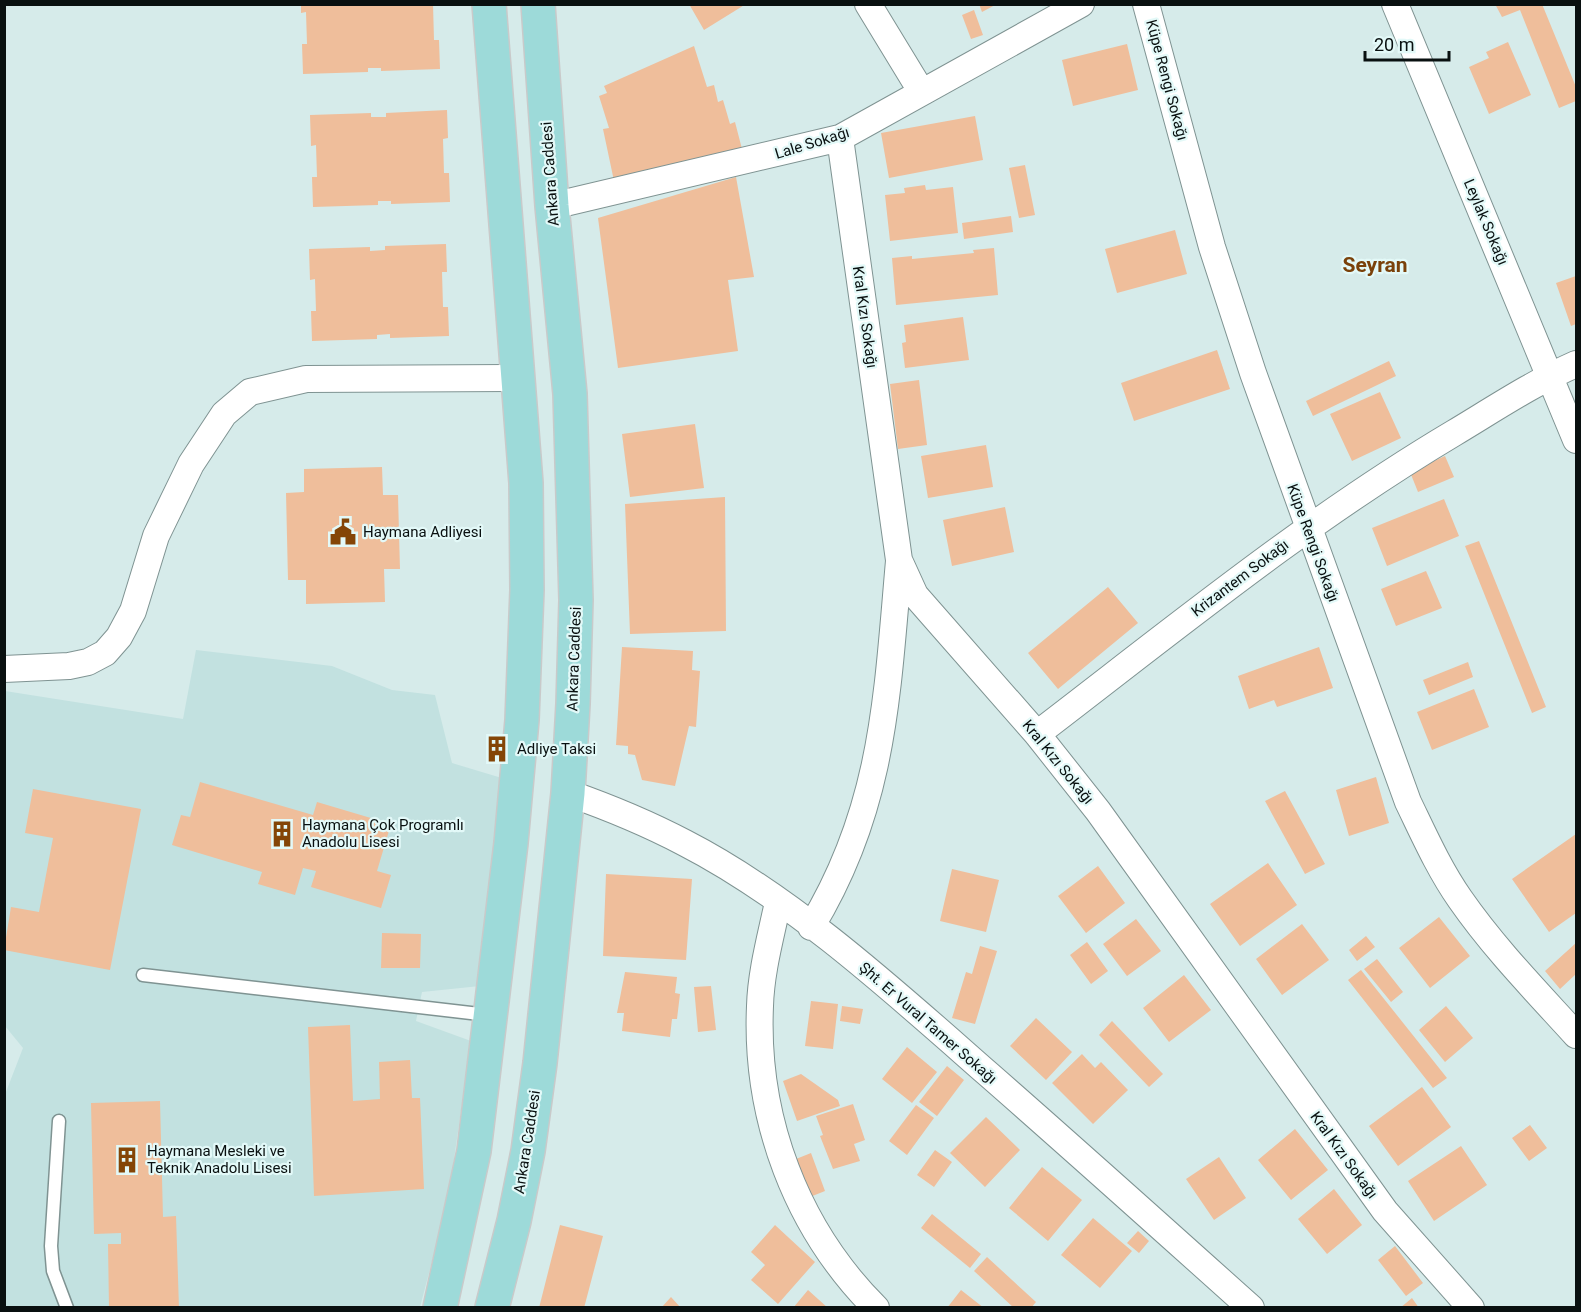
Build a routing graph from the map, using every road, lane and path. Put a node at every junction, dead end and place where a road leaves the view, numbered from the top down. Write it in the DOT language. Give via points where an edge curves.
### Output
graph roads {
  1 [pos="489,4"];
  2 [pos="538,4"];
  3 [pos="868,4"];
  4 [pos="1081,4"];
  5 [pos="1146,4"];
  6 [pos="1395,4"];
  7 [pos="921,91"];
  8 [pos="840,138"];
  9 [pos="552,206"];
  10 [pos="1576,364"];
  11 [pos="1550,376"];
  12 [pos="519,378"];
  13 [pos="1576,440"];
  14 [pos="1307,527"];
  15 [pos="899,560"];
  16 [pos="4,669"];
  17 [pos="1037,734"];
  18 [pos="568,793"];
  19 [pos="778,903"];
  20 [pos="811,927"];
  21 [pos="143,975"];
  22 [pos="492,1015"];
  23 [pos="1576,1035"];
  24 [pos="59,1121"];
  25 [pos="67,1308"];
  26 [pos="440,1308"];
  27 [pos="492,1308"];
  28 [pos="876,1308"];
  29 [pos="1251,1308"];
  30 [pos="1471,1308"];
  1 -- 12 [label="main road"];
  2 -- 9 [label="main road, Ankara Caddesi"];
  3 -- 7 [label="street"];
  4 -- 7 [label="street, Lale Sokağı"];
  5 -- 14 [label="street, Küpe Rengi Sokağı" via="1212,247"];
  6 -- 11 [label="street, Leylak Sokağı"];
  7 -- 8 [label="street, Lale Sokağı"];
  8 -- 9 [label="street, Lale Sokağı"];
  8 -- 15 [label="street, Kral Kızı Sokağı"];
  9 -- 18 [label="main road, Ankara Caddesi" via="570,394 574,502 576,600"];
  10 -- 11 [label="street, Krizantem Sokağı"];
  11 -- 13 [label="street, Leylak Sokağı"];
  11 -- 14 [label="street, Krizantem Sokağı" via="1402,464"];
  12 -- 16 [label="street" via="306,379 249,392 224,414 191,464 156,536 133,611 105,653 69,666"];
  12 -- 22 [label="main road" via="526,483 522,720"];
  14 -- 17 [label="street, Krizantem Sokağı"];
  14 -- 23 [label="street, Küpe Rengi Sokağı" via="1408,802 1432,854 1481,928"];
  15 -- 17 [label="street, Kral Kızı Sokağı" via="915,596"];
  15 -- 20 [label="street" via="886,710 870,790 843,868"];
  17 -- 30 [label="street, Kral Kızı Sokağı" via="1098,811 1385,1210"];
  18 -- 19 [label="street, Şht. Er Vural Tamer Sokağı" via="686,843"];
  18 -- 27 [label="main road, Ankara Caddesi" via="528,1151"];
  19 -- 20 [label="street, Şht. Er Vural Tamer Sokağı"];
  19 -- 28 [label="street" via="760,1005 767,1106 783,1167 797,1198 844,1272"];
  20 -- 29 [label="street, Şht. Er Vural Tamer Sokağı" via="930,1023"];
  21 -- 22 [label="lane"];
  22 -- 26 [label="main road" via="474,1151"];
  24 -- 25 [label="lane" via="51,1246 53,1271"];
}
